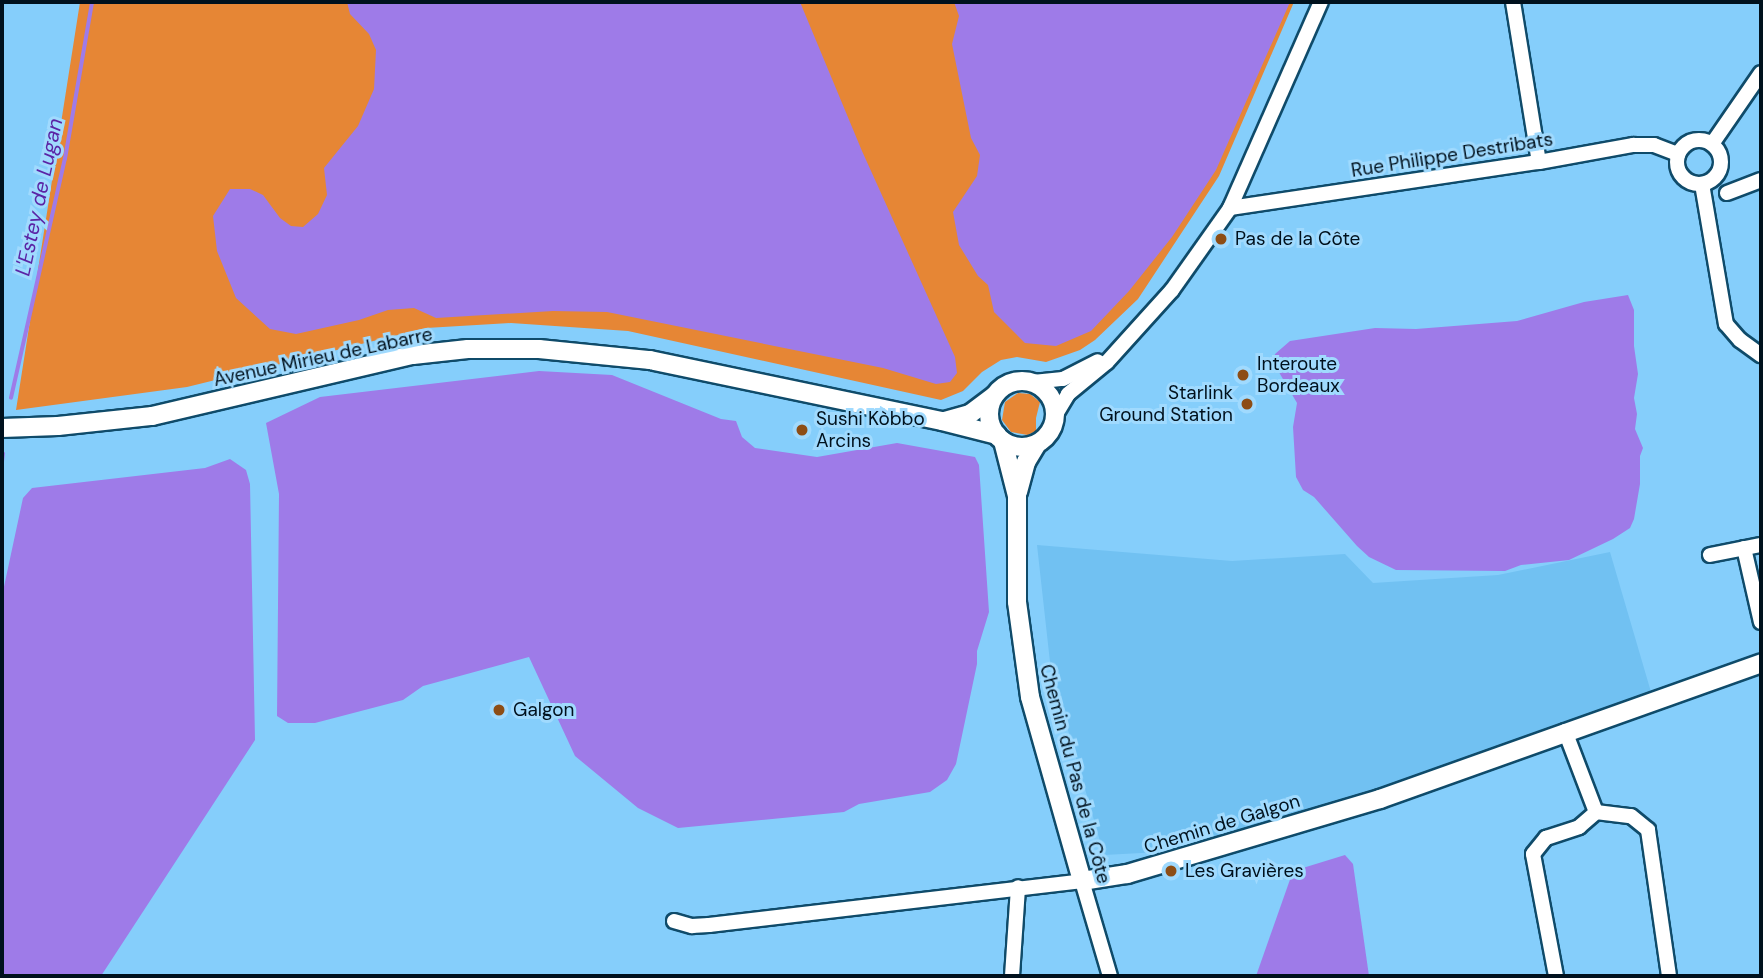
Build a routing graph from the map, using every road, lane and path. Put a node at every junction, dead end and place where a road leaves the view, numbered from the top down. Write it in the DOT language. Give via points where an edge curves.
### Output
graph roads {
  1 [pos="1321,2"];
  2 [pos="1513,2"];
  3 [pos="1761,73"];
  4 [pos="1712,144"];
  5 [pos="1678,154"];
  6 [pos="1539,162"];
  7 [pos="1761,180"];
  8 [pos="1702,184"];
  9 [pos="1727,193"];
  10 [pos="1230,208"];
  11 [pos="1123,346"];
  12 [pos="1761,355"];
  13 [pos="1033,382"];
  14 [pos="994,396"];
  15 [pos="1055,416"];
  16 [pos="942,421"];
  17 [pos="2,428"];
  18 [pos="1000,438"];
  19 [pos="1037,444"];
  20 [pos="1017,496"];
  21 [pos="1761,545"];
  22 [pos="1744,548"];
  23 [pos="1710,555"];
  24 [pos="1761,622"];
  25 [pos="1761,663"];
  26 [pos="1565,731"];
  27 [pos="1596,812"];
  28 [pos="1082,881"];
  29 [pos="1018,887"];
  30 [pos="674,921"];
  31 [pos="1012,976"];
  32 [pos="1110,976"];
  33 [pos="1556,976"];
  34 [pos="1669,976"];
  1 -- 10 [label="street"];
  2 -- 6 [label="street"];
  3 -- 4 [label="street"];
  4 -- 5 [label="street" via="1692,140"];
  4 -- 8 [label="street" via="1720,156 1719,171"];
  5 -- 6 [label="street, Rue Philippe Destribats" via="1654,145 1633,145"];
  5 -- 8 [label="street" via="1681,176"];
  6 -- 10 [label="street, Rue Philippe Destribats"];
  7 -- 9 [label="street"];
  8 -- 12 [label="street" via="1726,324"];
  10 -- 11 [label="street" via="1172,290"];
  11 -- 13 [label="street" via="1063,379"];
  11 -- 15 [label="street" via="1068,394"];
  13 -- 14 [label="main road" via="1012,382"];
  13 -- 15 [label="main road" via="1050,395"];
  14 -- 16 [label="main road, Avenue Mirieu de Labarre" via="970,414"];
  14 -- 18 [label="main road" via="989,420"];
  15 -- 19 [label="main road" via="1051,430"];
  16 -- 17 [label="main road, Avenue Mirieu de Labarre" via="650,360 579,351 468,349 413,355 152,416"];
  16 -- 18 [label="main road, Avenue Mirieu de Labarre"];
  18 -- 19 [label="main road" via="1016,447"];
  18 -- 20 [label="main road, Chemin du Pas de la Côte"];
  19 -- 20 [label="main road, Chemin du Pas de la Côte" via="1026,462"];
  20 -- 28 [label="main road, Chemin du Pas de la Côte" via="1022,655"];
  21 -- 22 [label="street"];
  22 -- 23 [label="street"];
  22 -- 24 [label="street"];
  25 -- 26 [label="main road, Chemin de Galgon"];
  26 -- 27 [label="street"];
  26 -- 28 [label="main road, Chemin de Galgon" via="1380,799 1128,874"];
  27 -- 33 [label="street" via="1579,827 1546,838 1533,854"];
  27 -- 34 [label="street" via="1631,816 1648,830"];
  28 -- 29 [label="street, Chemin de Galgon"];
  28 -- 32 [label="street, Chemin du Pas de la Côte"];
  29 -- 30 [label="street, Chemin de Galgon" via="701,926"];
  29 -- 31 [label="street"];
}
